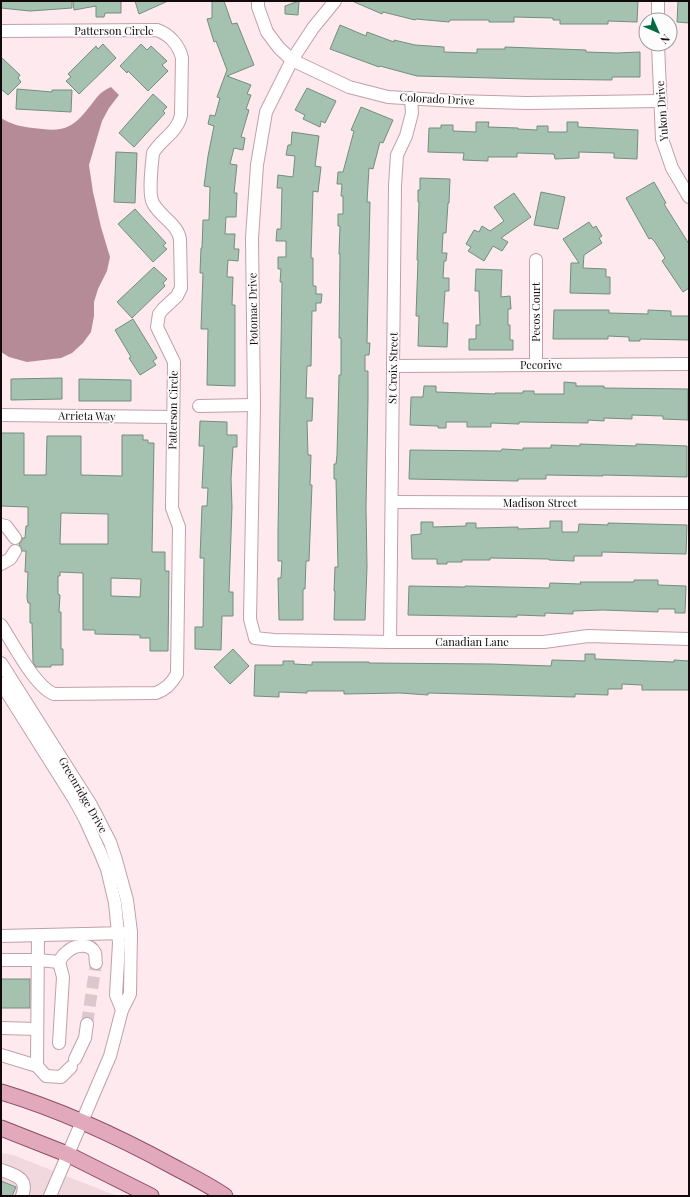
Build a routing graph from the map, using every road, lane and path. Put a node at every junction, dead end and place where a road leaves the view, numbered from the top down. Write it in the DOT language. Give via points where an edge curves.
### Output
graph roads {
  1 [pos="258,1"];
  2 [pos="335,1"];
  3 [pos="658,1"];
  4 [pos="658,12"];
  5 [pos="1,31"];
  6 [pos="658,52"];
  7 [pos="292,60"];
  8 [pos="411,98"];
  9 [pos="660,101"];
  10 [pos="689,197"];
  11 [pos="536,260"];
  12 [pos="689,364"];
  13 [pos="536,365"];
  14 [pos="394,366"];
  15 [pos="254,405"];
  16 [pos="199,406"];
  17 [pos="1,415"];
  18 [pos="172,417"];
  19 [pos="392,502"];
  20 [pos="689,503"];
  21 [pos="1,525"];
  22 [pos="15,538"];
  23 [pos="15,551"];
  24 [pos="1,564"];
  25 [pos="1,625"];
  26 [pos="255,638"];
  27 [pos="689,638"];
  28 [pos="390,642"];
  29 [pos="1,663"];
  30 [pos="1,683"];
  31 [pos="132,932"];
  32 [pos="118,933"];
  33 [pos="1,936"];
  34 [pos="38,936"];
  35 [pos="1,960"];
  36 [pos="38,960"];
  37 [pos="59,962"];
  38 [pos="96,963"];
  39 [pos="122,1010"];
  40 [pos="87,1024"];
  41 [pos="1,1028"];
  42 [pos="37,1029"];
  43 [pos="59,1043"];
  44 [pos="1,1055"];
  45 [pos="37,1066"];
  46 [pos="1,1092"];
  47 [pos="82,1122"];
  48 [pos="1,1128"];
  49 [pos="68,1154"];
  50 [pos="1,1170"];
  51 [pos="22,1196"];
  52 [pos="50,1196"];
  53 [pos="151,1196"];
  54 [pos="225,1196"];
  1 -- 7 [label="street, Colorado Drive" via="267,32"];
  2 -- 7 [label="street, Potomac Drive"];
  3 -- 4 [label="street"];
  5 -- 18 [label="street, Patterson Circle" via="157,30 164,32 180,52 180,122 153,153 151,198 156,208 179,232 180,239 178,296 159,314 157,327 174,362"];
  6 -- 9 [label="street, Yukon Drive"];
  7 -- 8 [label="street, Colorado Drive" via="349,87 388,96"];
  7 -- 15 [label="street, Potomac Drive" via="266,112 257,164 252,238"];
  8 -- 9 [label="street, Colorado Drive" via="527,103"];
  8 -- 14 [label="street, St Croix Street" via="412,113 406,136 397,155 395,186"];
  9 -- 10 [label="street, Yukon Drive" via="662,139 672,168"];
  11 -- 13 [label="street, Pecos Court"];
  12 -- 13 [label="street, Pecorive"];
  13 -- 14 [label="street, Pecorive"];
  14 -- 19 [label="street, St Croix Street"];
  15 -- 16 [label="street"];
  15 -- 26 [label="street, Potomac Drive" via="250,619"];
  17 -- 18 [label="street, Arrieta Way"];
  18 -- 25 [label="street, Patterson Circle" via="172,508 179,527 177,674 171,684 156,693 54,694 36,680"];
  19 -- 20 [label="street, Madison Street"];
  19 -- 28 [label="street, St Croix Street"];
  21 -- 22 [label="street" via="6,526"];
  23 -- 24 [label="street" via="10,559"];
  26 -- 28 [label="street, Canadian Lane"];
  27 -- 28 [label="street, Canadian Lane" via="588,636 544,642"];
  29 -- 31 [label="street, Greenridge Drive" via="103,827 116,860"];
  30 -- 32 [label="street, Greenridge Drive" via="85,819 107,869 115,903"];
  31 -- 32 [label="street"];
  31 -- 39 [label="street, Greenridge Drive" via="130,994"];
  32 -- 34 [label="street"];
  32 -- 39 [label="street, Greenridge Drive" via="116,995"];
  33 -- 34 [label="street"];
  34 -- 36 [label="street"];
  35 -- 36 [label="street"];
  36 -- 37 [label="street"];
  36 -- 42 [label="street"];
  37 -- 38 [label="street" via="67,952 82,945 90,948 95,954"];
  37 -- 43 [label="street" via="63,978"];
  39 -- 47 [label="street, Greenridge Drive" via="110,1056"];
  40 -- 45 [label="street" via="85,1038 73,1063 61,1077 46,1076"];
  41 -- 42 [label="street"];
  42 -- 45 [label="street"];
  44 -- 45 [label="street"];
  46 -- 47 [label="main road" via="23,1098"];
  47 -- 49 [label="street, Greenridge Drive"];
  47 -- 54 [label="main road" via="143,1150"];
  48 -- 49 [label="main road"];
  49 -- 52 [label="street, Greenridge Drive"];
  49 -- 53 [label="main road"];
  50 -- 51 [label="street" via="17,1176 22,1181"];
}
